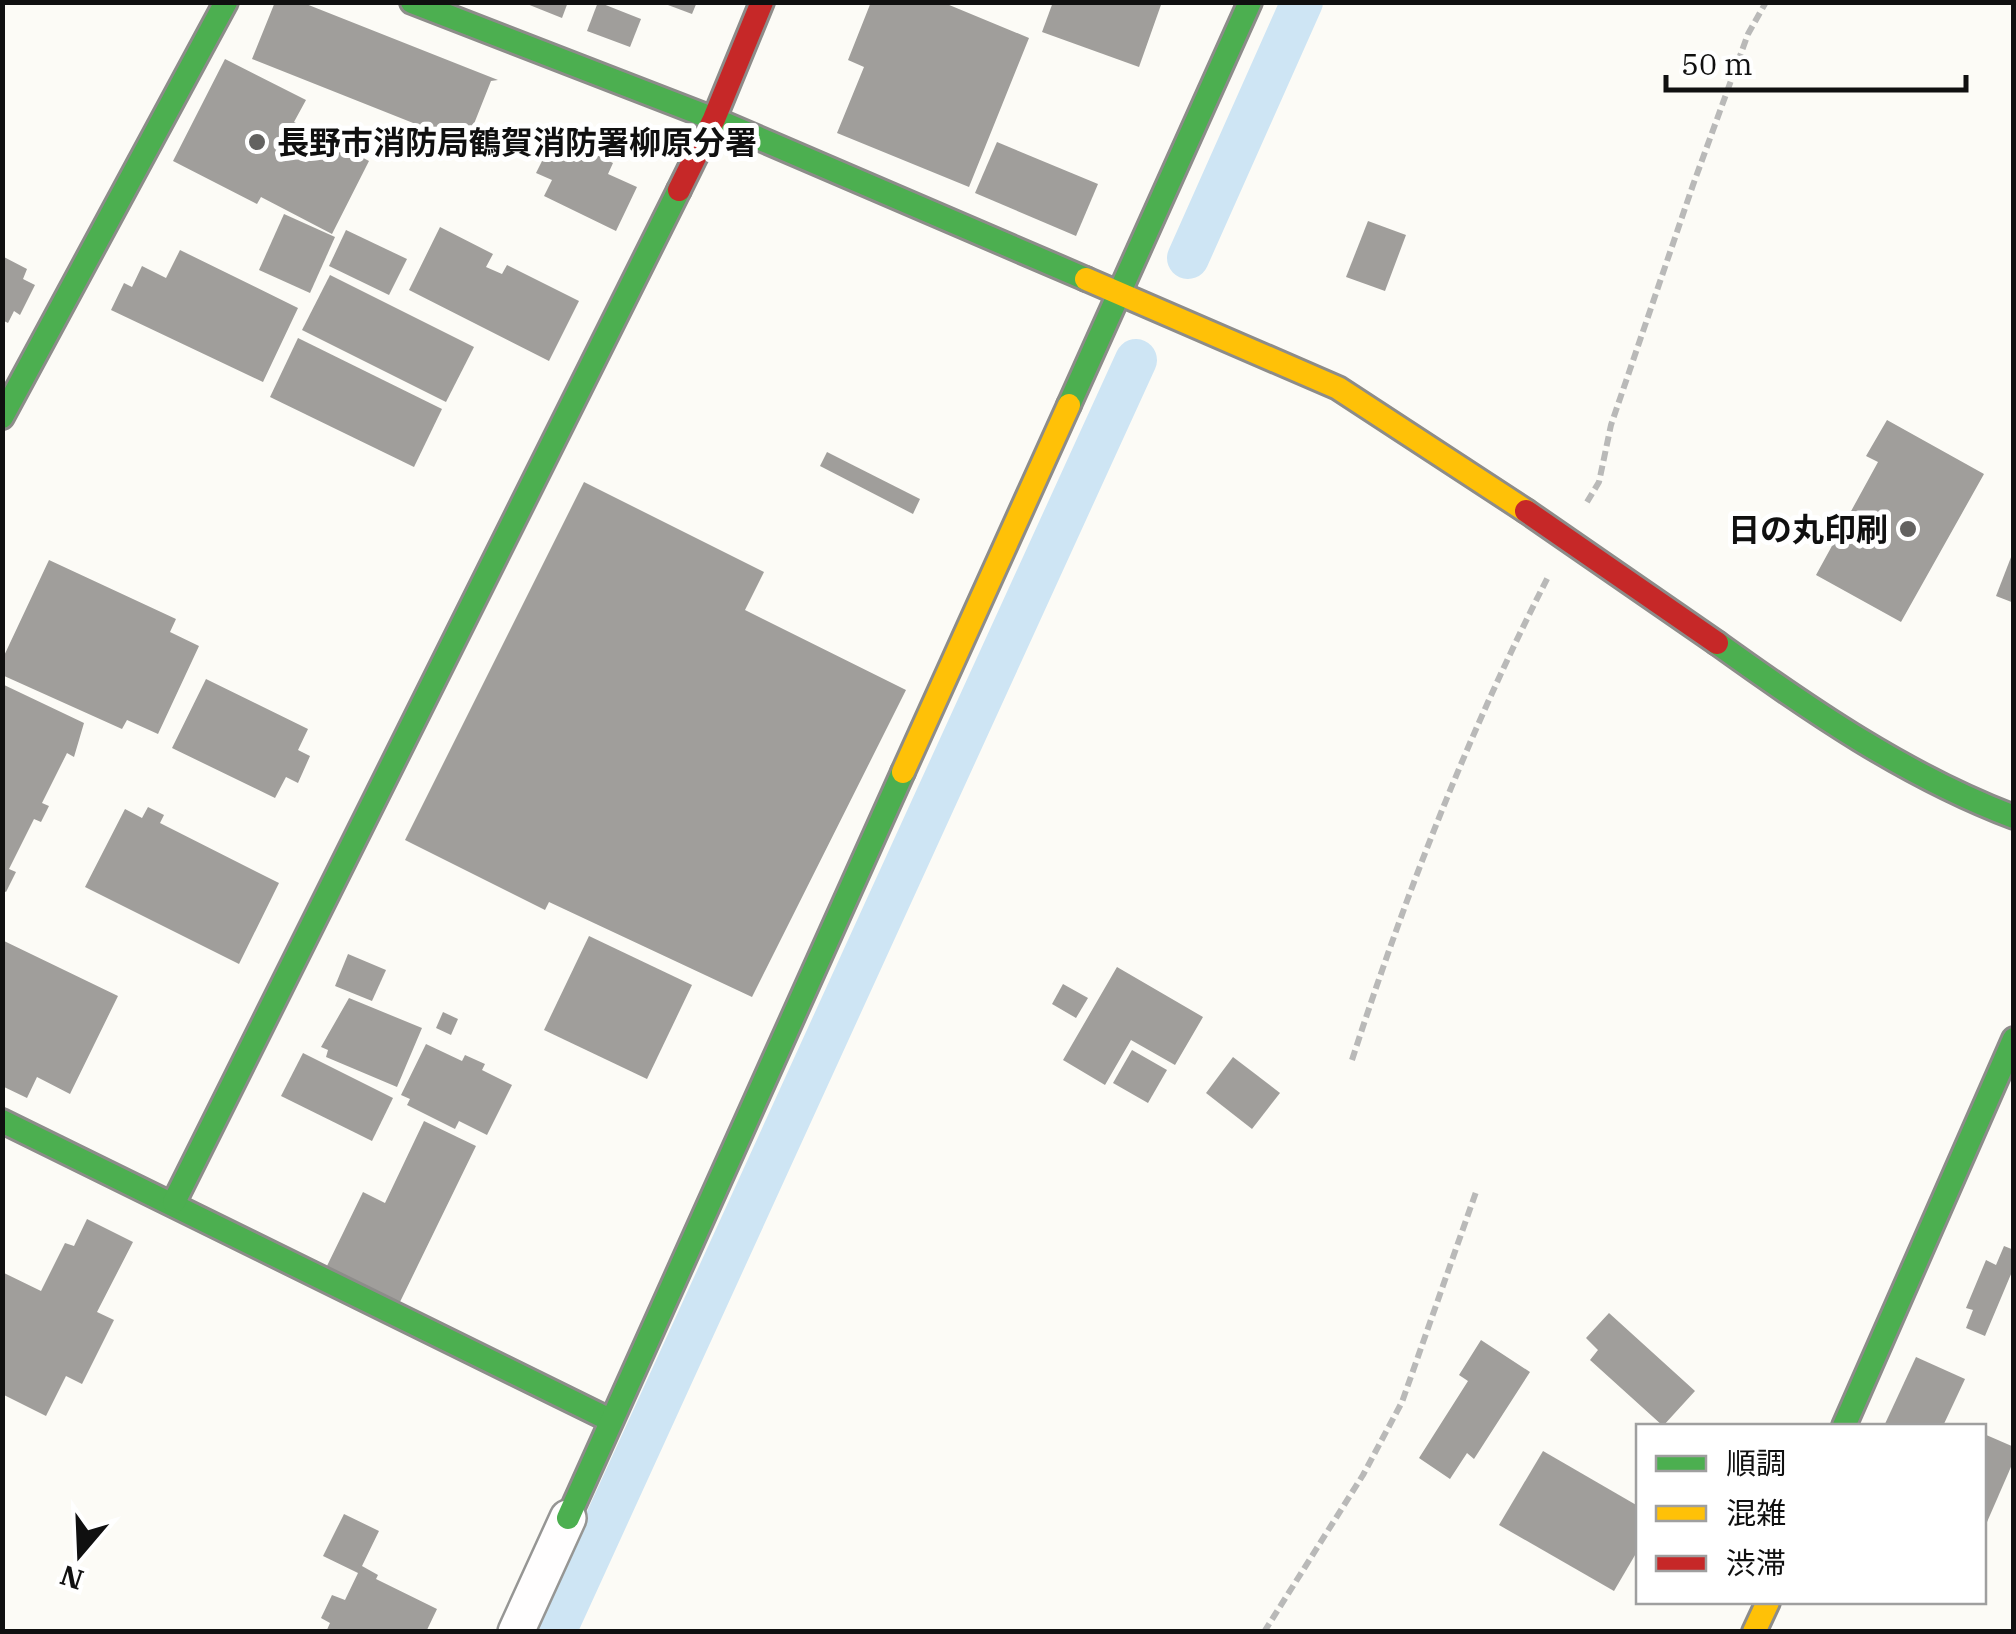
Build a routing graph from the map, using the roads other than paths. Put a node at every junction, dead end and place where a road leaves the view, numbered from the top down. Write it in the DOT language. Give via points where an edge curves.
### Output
graph roads {
  1 [pos="226,2"];
  2 [pos="412,2"];
  3 [pos="762,2"];
  4 [pos="1250,2"];
  5 [pos="714,119"];
  6 [pos="1117,293"];
  7 [pos="2,417"];
  8 [pos="2014,817"];
  9 [pos="2014,1038"];
  10 [pos="2,1121"];
  11 [pos="174,1202"];
  12 [pos="610,1420"];
  13 [pos="1845,1424"];
  14 [pos="568,1518"];
  15 [pos="1767,1604"];
  16 [pos="516,1632"];
  17 [pos="1754,1632"];
  1 -- 7 [label="street"];
  2 -- 5 [label="street"];
  3 -- 5 [label="street"];
  4 -- 6 [label="street"];
  5 -- 6 [label="street"];
  5 -- 11 [label="street"];
  6 -- 8 [label="street" via="1338,388 1568,538 1828,724"];
  6 -- 12 [label="street"];
  9 -- 13 [label="street"];
  10 -- 11 [label="street"];
  11 -- 12 [label="street"];
  12 -- 14 [label="street"];
  14 -- 16 [label="street"];
  15 -- 17 [label="street"];
}
